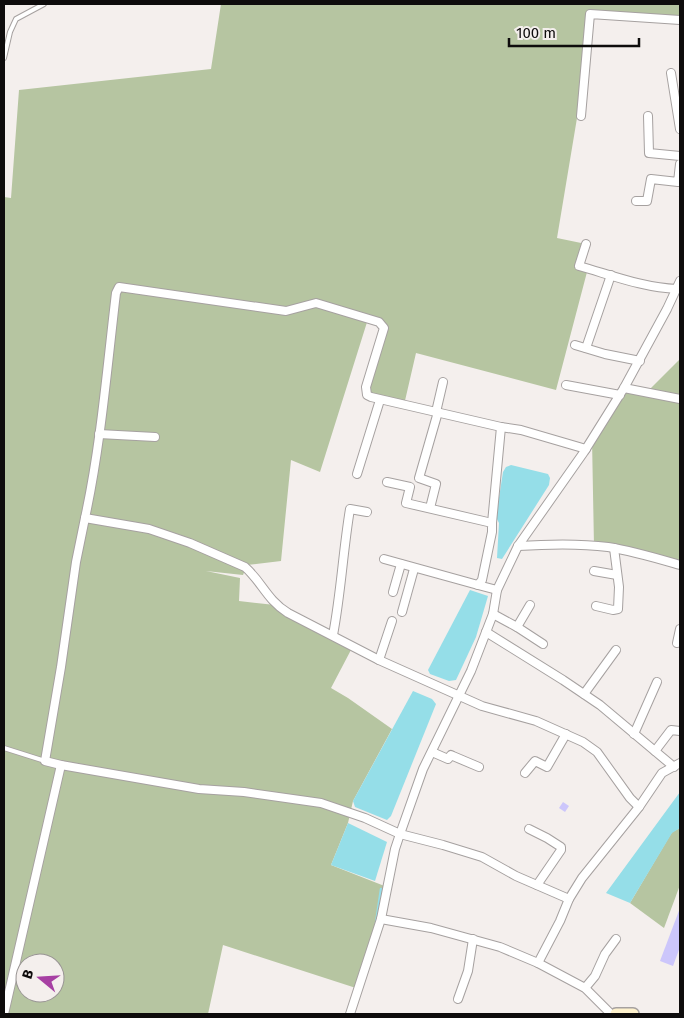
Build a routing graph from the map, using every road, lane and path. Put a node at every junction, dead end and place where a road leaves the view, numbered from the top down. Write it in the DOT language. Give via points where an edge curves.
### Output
graph roads {
  1 [pos="44,4"];
  2 [pos="680,20"];
  3 [pos="4,58"];
  4 [pos="671,73"];
  5 [pos="581,116"];
  6 [pos="648,116"];
  7 [pos="680,128"];
  8 [pos="680,156"];
  9 [pos="680,164"];
  10 [pos="636,201"];
  11 [pos="586,244"];
  12 [pos="611,275"];
  13 [pos="678,285"];
  14 [pos="575,345"];
  15 [pos="586,348"];
  16 [pos="640,361"];
  17 [pos="443,382"];
  18 [pos="566,385"];
  19 [pos="622,392"];
  20 [pos="680,399"];
  21 [pos="380,400"];
  22 [pos="437,412"];
  23 [pos="501,427"];
  24 [pos="99,434"];
  25 [pos="155,437"];
  26 [pos="586,449"];
  27 [pos="357,474"];
  28 [pos="387,482"];
  29 [pos="430,508"];
  30 [pos="367,512"];
  31 [pos="84,518"];
  32 [pos="492,523"];
  33 [pos="518,546"];
  34 [pos="614,548"];
  35 [pos="384,559"];
  36 [pos="401,564"];
  37 [pos="680,565"];
  38 [pos="414,568"];
  39 [pos="594,571"];
  40 [pos="617,575"];
  41 [pos="478,585"];
  42 [pos="497,590"];
  43 [pos="392,592"];
  44 [pos="530,605"];
  45 [pos="596,606"];
  46 [pos="402,612"];
  47 [pos="493,614"];
  48 [pos="392,621"];
  49 [pos="517,627"];
  50 [pos="680,629"];
  51 [pos="486,632"];
  52 [pos="333,635"];
  53 [pos="677,643"];
  54 [pos="543,644"];
  55 [pos="616,650"];
  56 [pos="379,660"];
  57 [pos="657,682"];
  58 [pos="584,694"];
  59 [pos="459,695"];
  60 [pos="680,732"];
  61 [pos="566,734"];
  62 [pos="634,734"];
  63 [pos="4,748"];
  64 [pos="655,751"];
  65 [pos="432,752"];
  66 [pos="45,761"];
  67 [pos="61,765"];
  68 [pos="677,765"];
  69 [pos="479,767"];
  70 [pos="525,773"];
  71 [pos="639,807"];
  72 [pos="529,829"];
  73 [pos="400,834"];
  74 [pos="537,885"];
  75 [pos="569,899"];
  76 [pos="381,919"];
  77 [pos="473,939"];
  78 [pos="616,939"];
  79 [pos="538,963"];
  80 [pos="585,988"];
  81 [pos="458,999"];
  82 [pos="4,1014"];
  83 [pos="350,1014"];
  84 [pos="610,1014"];
  85 [pos="616,1014"];
  86 [pos="633,1014"];
  1 -- 3 [label="lane" via="16,19"];
  2 -- 5 [label="street" via="590,14"];
  4 -- 7 [label="street"];
  6 -- 8 [label="street" via="649,153"];
  9 -- 10 [label="street" via="678,182 651,179 647,201"];
  11 -- 12 [label="street" via="579,266"];
  12 -- 13 [label="street" via="649,285"];
  12 -- 15 [label="street"];
  13 -- 16 [label="street"];
  14 -- 15 [label="street"];
  15 -- 16 [label="street"];
  16 -- 19 [label="street"];
  17 -- 22 [label="street"];
  18 -- 19 [label="street"];
  19 -- 20 [label="street"];
  19 -- 26 [label="street"];
  21 -- 22 [label="street"];
  21 -- 24 [label="street" via="370,397 366,391 384,328 379,322 316,303 286,311 119,287"];
  21 -- 27 [label="street"];
  22 -- 23 [label="street"];
  22 -- 29 [label="street" via="420,478 436,484"];
  23 -- 26 [label="street"];
  23 -- 32 [label="street"];
  24 -- 25 [label="street"];
  24 -- 31 [label="street"];
  26 -- 33 [label="street"];
  28 -- 29 [label="street" via="410,488 406,503"];
  29 -- 32 [label="street"];
  30 -- 52 [label="street" via="350,509"];
  31 -- 52 [label="street" via="149,529 245,567 275,605"];
  31 -- 66 [label="street"];
  32 -- 41 [label="street" via="482,580"];
  33 -- 34 [label="street" via="550,544"];
  33 -- 42 [label="street"];
  34 -- 37 [label="street"];
  34 -- 40 [label="street"];
  35 -- 36 [label="street"];
  36 -- 38 [label="street"];
  36 -- 43 [label="street"];
  38 -- 41 [label="street"];
  38 -- 46 [label="street"];
  39 -- 40 [label="street"];
  40 -- 45 [label="street" via="618,609"];
  41 -- 42 [label="street"];
  42 -- 47 [label="street"];
  44 -- 49 [label="street"];
  47 -- 49 [label="street"];
  47 -- 51 [label="street"];
  48 -- 56 [label="street"];
  49 -- 54 [label="street"];
  50 -- 53 [label="street"];
  51 -- 58 [label="street"];
  51 -- 59 [label="street"];
  52 -- 56 [label="street"];
  55 -- 58 [label="street"];
  56 -- 59 [label="street"];
  57 -- 62 [label="street"];
  58 -- 62 [label="street"];
  59 -- 61 [label="street"];
  59 -- 65 [label="street"];
  60 -- 64 [label="street" via="671,730"];
  61 -- 70 [label="street" via="547,767 534,761"];
  61 -- 71 [label="street" via="597,752"];
  62 -- 64 [label="street"];
  63 -- 66 [label="lane"];
  64 -- 68 [label="street"];
  65 -- 69 [label="street" via="448,759 451,755"];
  65 -- 73 [label="street"];
  66 -- 67 [label="street"];
  67 -- 73 [label="street" via="199,789 321,803"];
  67 -- 82 [label="street"];
  68 -- 71 [label="street" via="662,773"];
  71 -- 75 [label="street"];
  72 -- 74 [label="street" via="561,847"];
  73 -- 74 [label="street" via="482,857"];
  73 -- 76 [label="street"];
  74 -- 75 [label="street"];
  75 -- 79 [label="street"];
  76 -- 77 [label="street"];
  76 -- 83 [label="street"];
  77 -- 79 [label="street"];
  77 -- 81 [label="street" via="468,971"];
  78 -- 80 [label="street"];
  79 -- 80 [label="street"];
  80 -- 84 [label="street"];
  85 -- 86 [label="street"];
}
